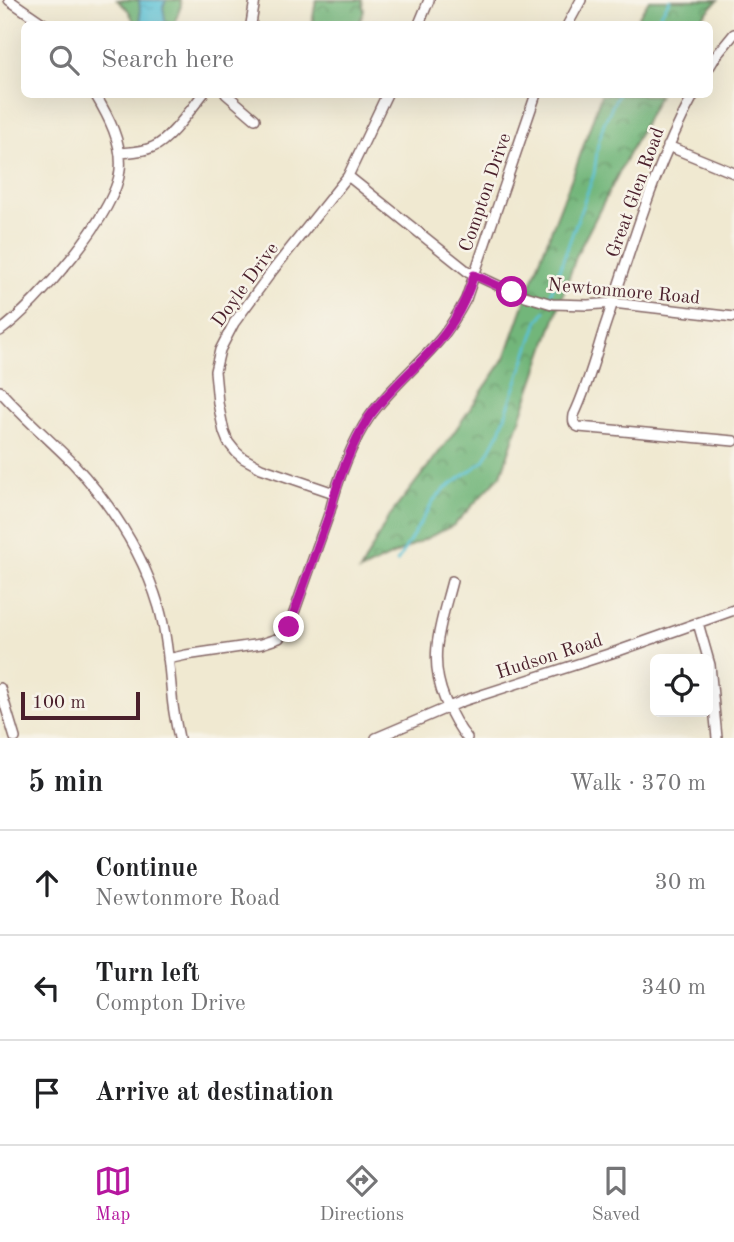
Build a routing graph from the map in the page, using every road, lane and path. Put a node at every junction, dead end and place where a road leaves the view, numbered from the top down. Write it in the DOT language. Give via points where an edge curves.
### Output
graph roads {
  1 [pos="9,0"];
  2 [pos="255,0"];
  3 [pos="429,0"];
  4 [pos="582,0"];
  5 [pos="40,21"];
  6 [pos="252,21"];
  7 [pos="420,21"];
  8 [pos="570,21"];
  9 [pos="734,34"];
  10 [pos="713,61"];
  11 [pos="97,98"];
  12 [pos="200,98"];
  13 [pos="231,98"];
  14 [pos="385,98"];
  15 [pos="535,98"];
  16 [pos="692,98"];
  17 [pos="255,119"];
  18 [pos="668,146"];
  19 [pos="120,153"];
  20 [pos="734,173"];
  21 [pos="348,176"];
  22 [pos="474,275"];
  23 [pos="613,303"];
  24 [pos="734,317"];
  25 [pos="0,331"];
  26 [pos="0,391"];
  27 [pos="734,440"];
  28 [pos="334,493"];
  29 [pos="452,581"];
  30 [pos="734,610"];
  31 [pos="698,623"];
  32 [pos="168,659"];
  33 [pos="0,688"];
  34 [pos="448,707"];
  35 [pos="15,738"];
  36 [pos="179,738"];
  37 [pos="376,738"];
  38 [pos="467,738"];
  39 [pos="717,738"];
  1 -- 5 [label="street"];
  2 -- 6 [label="street"];
  3 -- 7 [label="street"];
  4 -- 8 [label="street"];
  9 -- 10 [label="street"];
  11 -- 19 [label="street"];
  12 -- 19 [label="street" via="158,145"];
  13 -- 17 [label="street"];
  14 -- 21 [label="street, Doyle Drive"];
  15 -- 22 [label="street, Compton Drive"];
  16 -- 18 [label="street, Great Glen Road"];
  18 -- 20 [label="street"];
  18 -- 23 [label="street, Great Glen Road"];
  19 -- 25 [label="street" via="118,180 102,214 59,272"];
  21 -- 22 [label="street, Newtonmore Road"];
  21 -- 28 [label="street, Doyle Drive" via="233,323 215,371 224,432 236,452 261,468"];
  22 -- 23 [label="street, Newtonmore Road" via="552,304"];
  22 -- 28 [label="street, Compton Drive" via="449,328 370,416"];
  23 -- 24 [label="street, Newtonmore Road"];
  23 -- 27 [label="street, Great Glen Road" via="574,415 575,426"];
  26 -- 32 [label="street" via="86,478 115,515 153,591"];
  28 -- 32 [label="street, Compton Drive" via="293,619 282,635 261,644"];
  29 -- 34 [label="street" via="435,658"];
  30 -- 31 [label="street, Hudson Road"];
  31 -- 34 [label="street, Hudson Road"];
  31 -- 39 [label="street" via="712,676"];
  32 -- 36 [label="street"];
  33 -- 35 [label="street"];
  34 -- 37 [label="street, Hudson Road"];
  34 -- 38 [label="street"];
}
